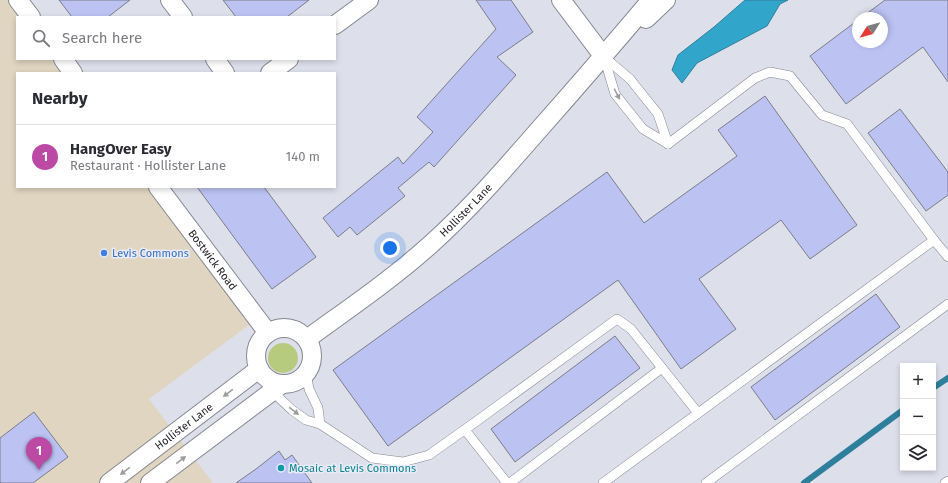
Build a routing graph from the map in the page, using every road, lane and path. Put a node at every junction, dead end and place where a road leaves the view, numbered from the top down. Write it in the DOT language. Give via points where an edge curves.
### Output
graph roads {
  1 [pos="18,0"];
  2 [pos="170,0"];
  3 [pos="369,0"];
  4 [pos="561,0"];
  5 [pos="651,0"];
  6 [pos="666,0"];
  7 [pos="30,16"];
  8 [pos="182,16"];
  9 [pos="336,24"];
  10 [pos="604,57"];
  11 [pos="64,60"];
  12 [pos="216,60"];
  13 [pos="288,60"];
  14 [pos="72,72"];
  15 [pos="224,72"];
  16 [pos="271,72"];
  17 [pos="668,144"];
  18 [pos="159,188"];
  19 [pos="934,240"];
  20 [pos="948,258"];
  21 [pos="948,304"];
  22 [pos="268,333"];
  23 [pos="307,339"];
  24 [pos="662,368"];
  25 [pos="259,369"];
  26 [pos="306,373"];
  27 [pos="277,388"];
  28 [pos="698,413"];
  29 [pos="320,424"];
  30 [pos="465,430"];
  31 [pos="948,480"];
  32 [pos="108,483"];
  33 [pos="150,483"];
  34 [pos="509,483"];
  35 [pos="602,483"];
  36 [pos="706,483"];
  37 [pos="945,483"];
  1 -- 7 [label="street"];
  2 -- 8 [label="street"];
  3 -- 9 [label="street"];
  4 -- 10 [label="street"];
  5 -- 10 [label="street, Hollister Lane"];
  6 -- 10 [label="street, Hollister Lane"];
  10 -- 17 [label="lane" via="630,79 658,114"];
  10 -- 17 [label="lane, one-way" via="615,94 643,130"];
  10 -- 23 [label="street, Hollister Lane" via="457,220 399,271"];
  11 -- 14 [label="street"];
  12 -- 15 [label="street"];
  13 -- 16 [label="street"];
  17 -- 19 [label="lane" via="755,78 770,72 790,76 822,115 847,124"];
  18 -- 22 [label="street, Bostwick Road"];
  19 -- 20 [label="lane"];
  19 -- 28 [label="lane"];
  21 -- 36 [label="lane"];
  22 -- 23 [label="street" via="285,328 300,333"];
  22 -- 25 [label="street" via="262,339 256,353"];
  23 -- 26 [label="street" via="312,356 311,366"];
  24 -- 28 [label="lane"];
  24 -- 30 [label="lane" via="631,329 617,319"];
  24 -- 34 [label="lane"];
  25 -- 27 [label="street" via="275,382"];
  25 -- 32 [label="street, Hollister Lane, one-way"];
  26 -- 27 [label="street" via="299,380"];
  26 -- 29 [label="lane" via="309,389 318,408"];
  27 -- 29 [label="lane, one-way" via="292,410 306,420"];
  33 -- 27 [label="street, one-way"];
  28 -- 35 [label="lane"];
  29 -- 30 [label="lane" via="372,458 403,462 429,455"];
  30 -- 34 [label="lane"];
  31 -- 37 [label="lane"];
}
